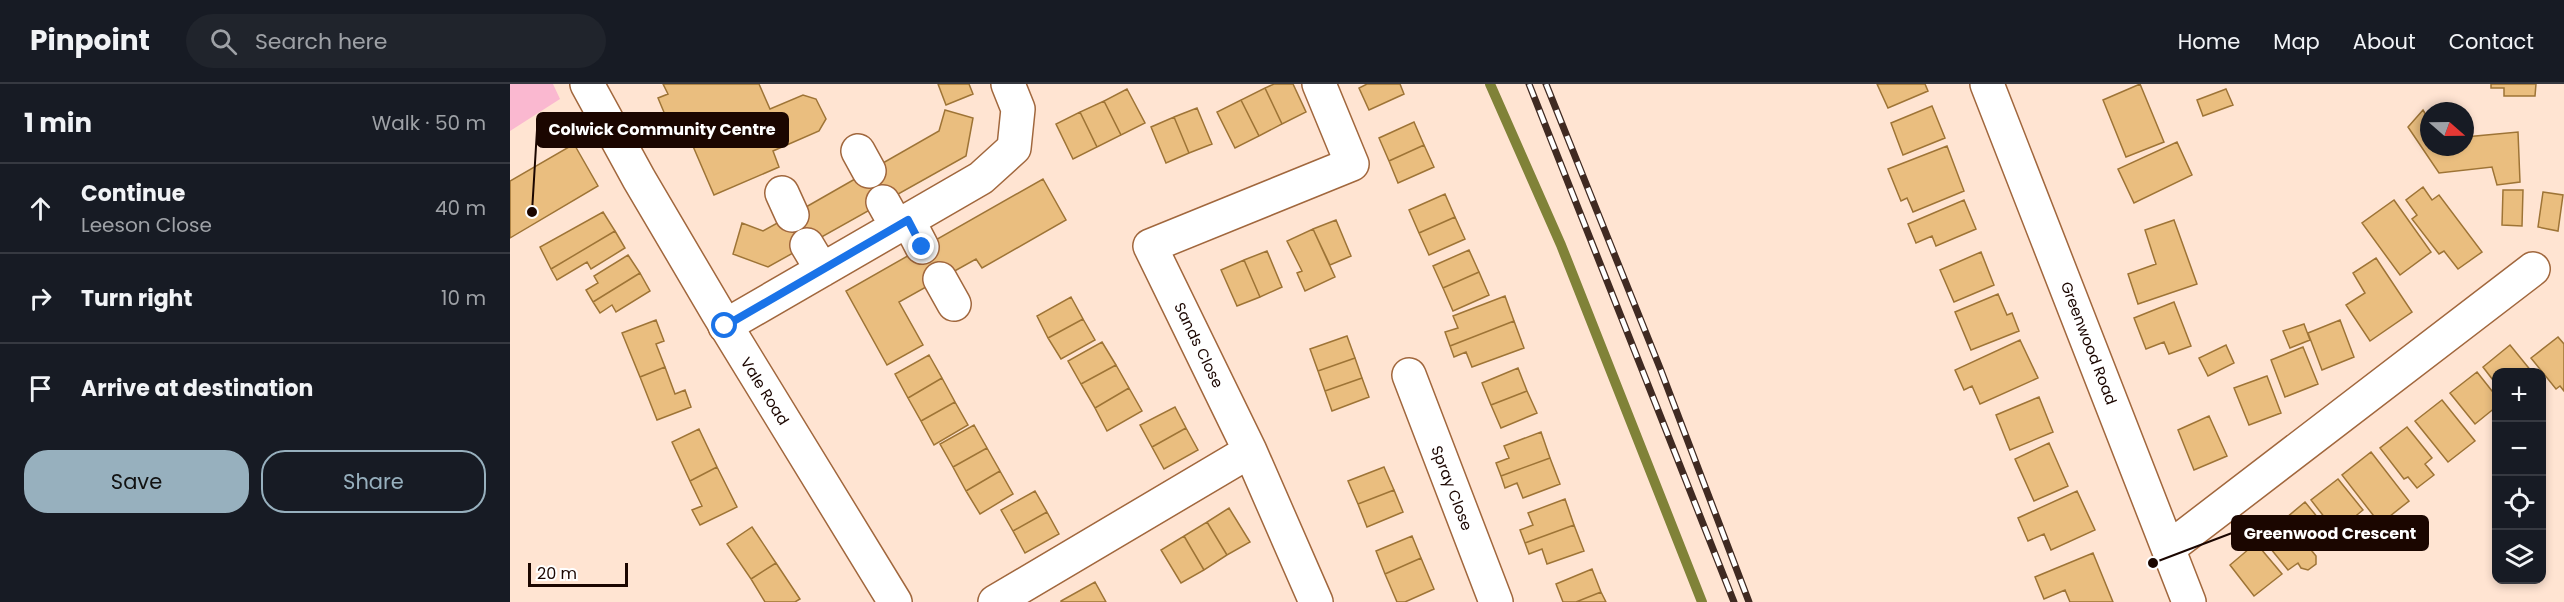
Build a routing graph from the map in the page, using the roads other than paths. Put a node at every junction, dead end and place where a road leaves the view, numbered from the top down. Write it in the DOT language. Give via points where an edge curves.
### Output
graph roads {
  1 [pos="587,84"];
  2 [pos="1008,84"];
  3 [pos="1319,84"];
  4 [pos="1987,84"];
  5 [pos="2533,269"];
  6 [pos="725,326"];
  7 [pos="1409,375"];
  8 [pos="1250,451"];
  9 [pos="2169,548"];
  10 [pos="895,602"];
  11 [pos="995,602"];
  12 [pos="1316,602"];
  13 [pos="1496,602"];
  14 [pos="2189,602"];
  1 -- 6 [label="street, Vale Road"];
  2 -- 6 [label="street" via="1018,109 1014,148 981,178 903,224 814,258"];
  3 -- 8 [label="street, Sands Close" via="1352,164 1150,246"];
  4 -- 9 [label="street, Greenwood Road"];
  5 -- 9 [label="street"];
  6 -- 10 [label="street, Vale Road"];
  7 -- 13 [label="street, Spray Close"];
  8 -- 11 [label="street"];
  8 -- 12 [label="street"];
  9 -- 14 [label="street, Greenwood Road"];
}
